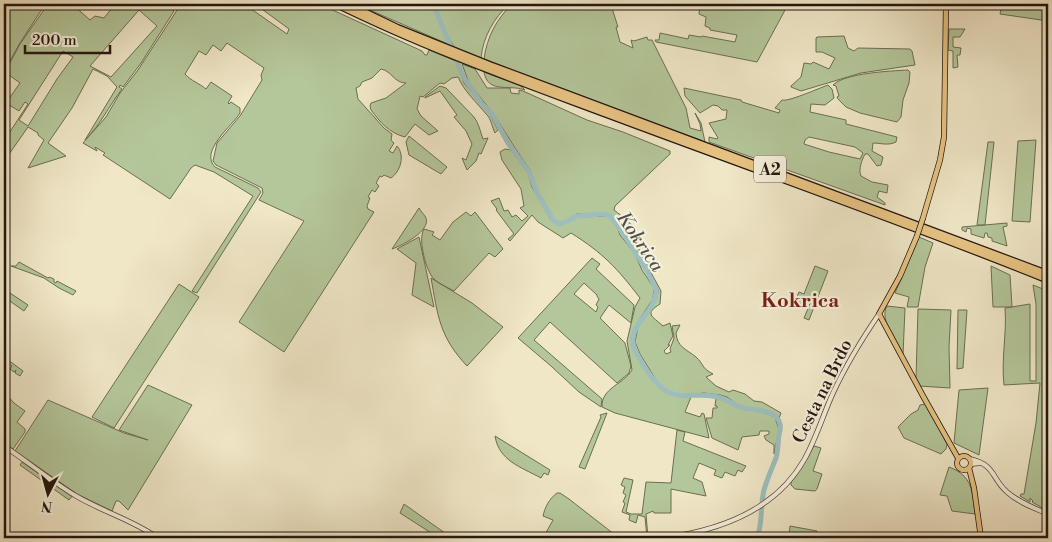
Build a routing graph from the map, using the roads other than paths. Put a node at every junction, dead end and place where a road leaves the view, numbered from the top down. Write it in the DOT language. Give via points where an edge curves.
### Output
graph roads {
  1 [pos="336,4"];
  2 [pos="348,4"];
  3 [pos="946,4"];
  4 [pos="491,68"];
  5 [pos="1048,274"];
  6 [pos="1048,280"];
  7 [pos="879,314"];
  8 [pos="4,446"];
  9 [pos="961,456"];
  10 [pos="969,465"];
  11 [pos="1048,514"];
  12 [pos="158,538"];
  13 [pos="662,538"];
  14 [pos="981,538"];
  1 -- 4 [label="highway, A2" via="426,45"];
  2 -- 4 [label="highway, A2"];
  3 -- 7 [label="main road, bridge" via="946,113 940,160 917,236"];
  4 -- 5 [label="highway, A2"];
  4 -- 6 [label="highway, A2"];
  7 -- 9 [label="main road" via="941,429"];
  7 -- 13 [label="street, Cesta na Brdo" via="851,358 804,460 790,479 767,501 722,526"];
  8 -- 12 [label="street" via="74,495"];
  9 -- 10 [label="main road"];
  9 -- 10 [label="main road" via="957,465 960,469"];
  10 -- 11 [label="street" via="983,463 1012,496"];
  10 -- 14 [label="main road"];
}
